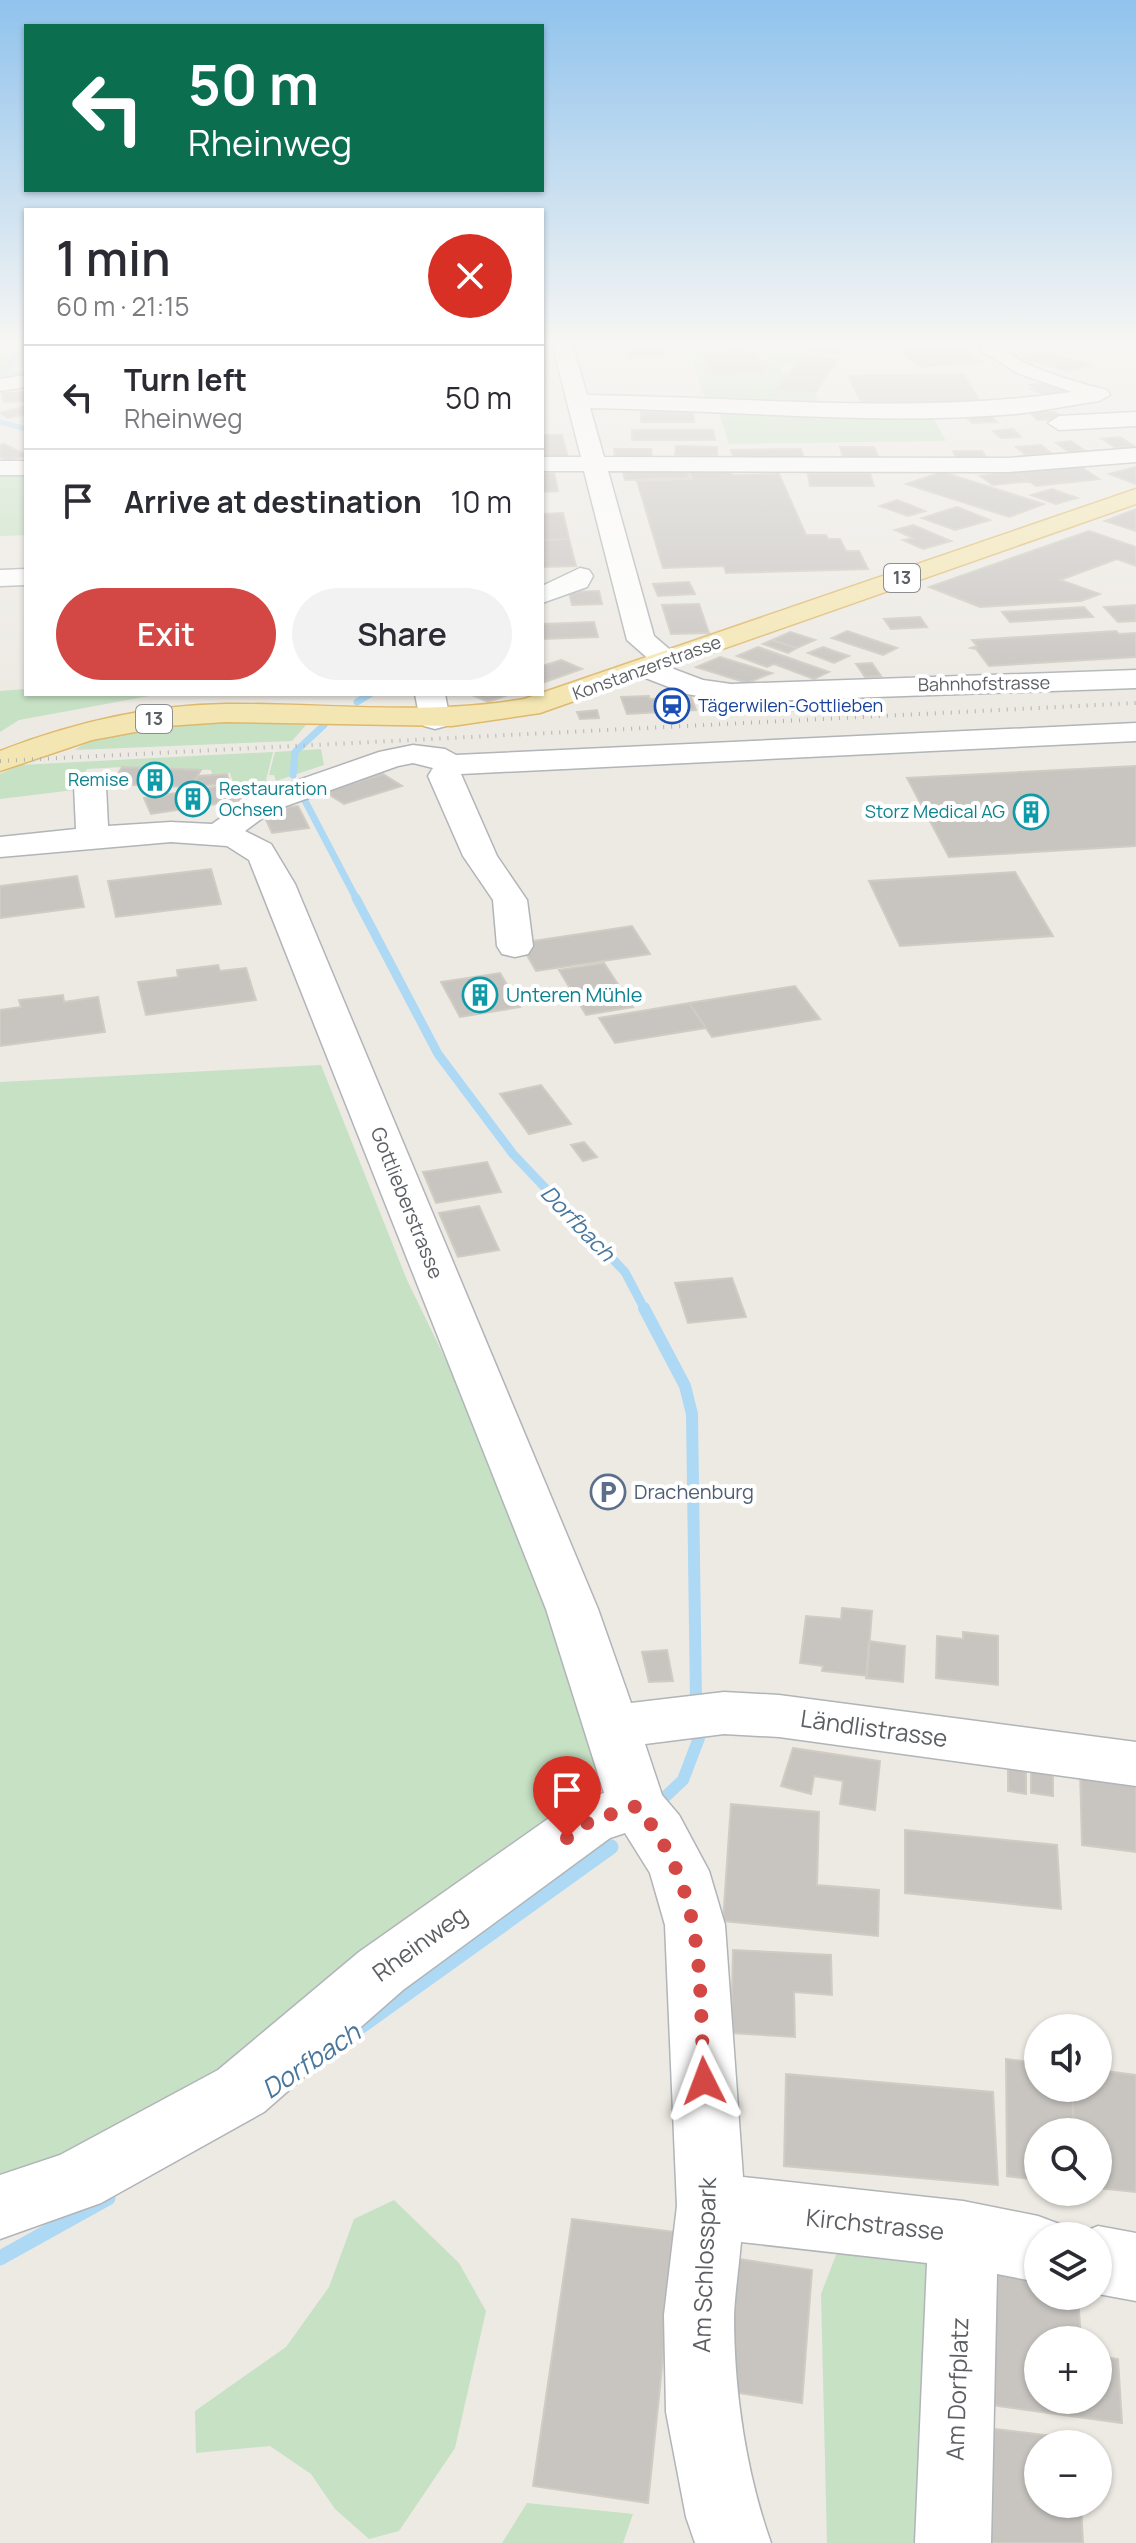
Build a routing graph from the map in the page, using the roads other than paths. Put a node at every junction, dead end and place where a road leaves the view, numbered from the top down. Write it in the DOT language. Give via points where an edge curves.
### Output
graph roads {
  1 [pos="1051,462"];
  2 [pos="544,464"];
  3 [pos="594,464"];
  4 [pos="0,468"];
  5 [pos="24,468"];
  6 [pos="1136,496"];
  7 [pos="580,576"];
  8 [pos="24,577"];
  9 [pos="0,578"];
  10 [pos="544,594"];
  11 [pos="656,664"];
  12 [pos="1136,679"];
  13 [pos="433,707"];
  14 [pos="1136,732"];
  15 [pos="0,762"];
  16 [pos="450,765"];
  17 [pos="90,786"];
  18 [pos="218,835"];
  19 [pos="94,839"];
  20 [pos="0,847"];
  21 [pos="515,946"];
  22 [pos="629,1724"];
  23 [pos="1136,1764"];
  24 [pos="648,1819"];
  25 [pos="711,2206"];
  26 [pos="0,2207"];
  27 [pos="963,2234"];
  28 [pos="1024,2246"];
  29 [pos="1112,2263"];
  30 [pos="1136,2267"];
  31 [pos="733,2543"];
  32 [pos="953,2543"];
  1 -- 3 [label="street"];
  2 -- 3 [label="street"];
  3 -- 11 [label="street, Bahnhofstrasse" via="641,640"];
  4 -- 5 [label="street"];
  6 -- 11 [label="main road, Konstanzerstrasse / 13"];
  7 -- 10 [label="street"];
  8 -- 9 [label="street"];
  11 -- 12 [label="street, Bahnhofstrasse" via="697,688 731,693"];
  11 -- 13 [label="main road, Konstanzerstrasse / 13" via="530,707"];
  13 -- 15 [label="main road, Konstanzerstrasse / 13" via="353,719 226,713 151,719 84,732"];
  14 -- 16 [label="street"];
  16 -- 18 [label="street" via="434,756 390,759 261,804"];
  16 -- 21 [label="street" via="444,776 480,856 510,900"];
  17 -- 19 [label="street"];
  18 -- 19 [label="street, Gottlieberstrasse"];
  18 -- 22 [label="street, Gottlieberstrasse" via="256,848 278,884 572,1609"];
  19 -- 20 [label="street, Gottlieberstrasse"];
  22 -- 23 [label="street, Ländlistrasse" via="724,1713 779,1716"];
  22 -- 24 [label="street, Gottlieberstrasse"];
  24 -- 25 [label="street, Am Schlosspark" via="679,1871 695,1925"];
  24 -- 26 [label="street, Rheinweg" via="590,1821 381,1971 241,2091 77,2181"];
  25 -- 27 [label="street, Kirchstrasse"];
  25 -- 31 [label="street, Am Schlosspark" via="699,2315 703,2412"];
  27 -- 28 [label="street, Kirchstrasse"];
  27 -- 32 [label="street, Am Dorfplatz"];
  29 -- 30 [label="street"];
}
